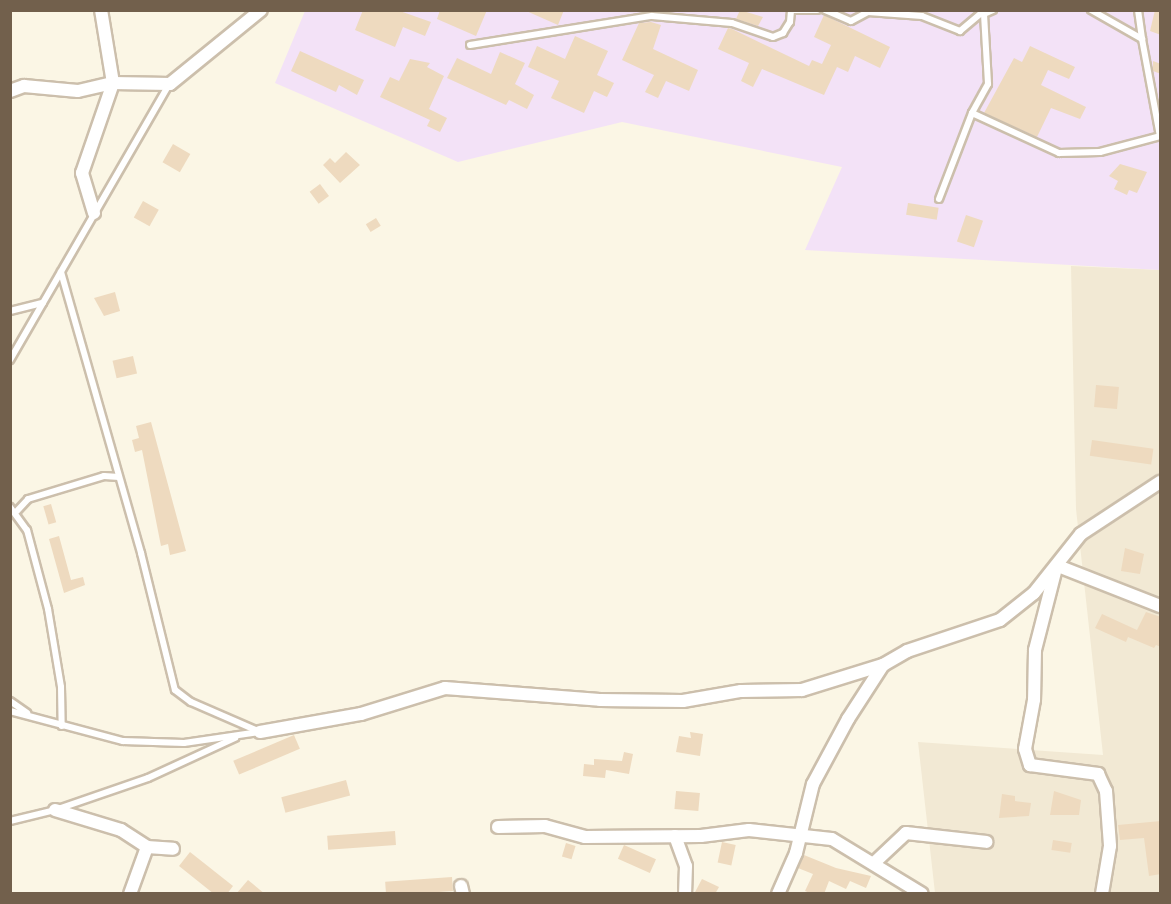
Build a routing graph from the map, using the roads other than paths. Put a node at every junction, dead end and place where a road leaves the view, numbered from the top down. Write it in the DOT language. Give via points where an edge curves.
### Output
graph roads {
  1 [pos="101,10"];
  2 [pos="261,10"];
  3 [pos="792,10"];
  4 [pos="817,10"];
  5 [pos="825,10"];
  6 [pos="993,10"];
  7 [pos="1091,10"];
  8 [pos="1138,10"];
  9 [pos="984,12"];
  10 [pos="1142,39"];
  11 [pos="470,45"];
  12 [pos="113,83"];
  13 [pos="170,84"];
  14 [pos="10,90"];
  15 [pos="972,113"];
  16 [pos="1160,136"];
  17 [pos="939,199"];
  18 [pos="94,213"];
  19 [pos="62,272"];
  20 [pos="43,303"];
  21 [pos="10,311"];
  22 [pos="10,360"];
  23 [pos="120,477"];
  24 [pos="1161,482"];
  25 [pos="14,509"];
  26 [pos="1056,569"];
  27 [pos="1161,606"];
  28 [pos="883,665"];
  29 [pos="10,701"];
  30 [pos="10,711"];
  31 [pos="29,715"];
  32 [pos="62,726"];
  33 [pos="260,732"];
  34 [pos="241,735"];
  35 [pos="55,810"];
  36 [pos="10,821"];
  37 [pos="498,827"];
  38 [pos="675,836"];
  39 [pos="801,836"];
  40 [pos="987,842"];
  41 [pos="147,847"];
  42 [pos="172,849"];
  43 [pos="874,863"];
  44 [pos="130,894"];
  45 [pos="685,894"];
  46 [pos="778,894"];
  47 [pos="922,894"];
  48 [pos="1102,894"];
  1 -- 12 [label="street"];
  2 -- 13 [label="street"];
  3 -- 4 [label="lane"];
  3 -- 11 [label="lane" via="783,33 773,37 732,23 652,16"];
  5 -- 9 [label="lane" via="851,21 868,12 922,16 960,31"];
  6 -- 9 [label="lane"];
  7 -- 10 [label="lane"];
  8 -- 10 [label="lane"];
  9 -- 15 [label="lane" via="988,84"];
  10 -- 16 [label="lane"];
  12 -- 13 [label="street"];
  12 -- 14 [label="street" via="78,91 48,86"];
  12 -- 18 [label="street" via="82,173"];
  13 -- 18 [label="lane"];
  15 -- 16 [label="lane" via="1059,153 1100,152"];
  15 -- 17 [label="lane"];
  18 -- 19 [label="lane"];
  19 -- 20 [label="lane"];
  19 -- 23 [label="lane"];
  20 -- 21 [label="lane"];
  20 -- 22 [label="lane"];
  23 -- 25 [label="lane" via="104,476 28,499"];
  23 -- 33 [label="lane" via="175,690 191,702"];
  24 -- 26 [label="street" via="1081,534"];
  25 -- 32 [label="lane" via="27,530 48,609 61,687"];
  26 -- 27 [label="street"];
  26 -- 28 [label="street" via="1000,620 907,651"];
  26 -- 48 [label="street" via="1035,650 1034,700 1024,749 1030,765 1098,774 1106,791 1110,846"];
  28 -- 33 [label="street" via="802,690 741,691 683,701 600,700 445,688 361,714"];
  28 -- 39 [label="street" via="813,784"];
  29 -- 31 [label="lane"];
  30 -- 31 [label="lane"];
  31 -- 32 [label="lane"];
  32 -- 34 [label="lane" via="123,741 184,743"];
  33 -- 34 [label="lane"];
  34 -- 35 [label="lane" via="148,778"];
  35 -- 36 [label="lane"];
  35 -- 41 [label="street" via="122,830"];
  37 -- 38 [label="street" via="546,826 585,837"];
  38 -- 39 [label="street" via="749,830"];
  38 -- 45 [label="street" via="686,866"];
  39 -- 43 [label="street" via="832,839"];
  39 -- 46 [label="street"];
  40 -- 43 [label="street" via="906,833"];
  41 -- 42 [label="street"];
  41 -- 44 [label="street"];
  43 -- 47 [label="street"];
}
